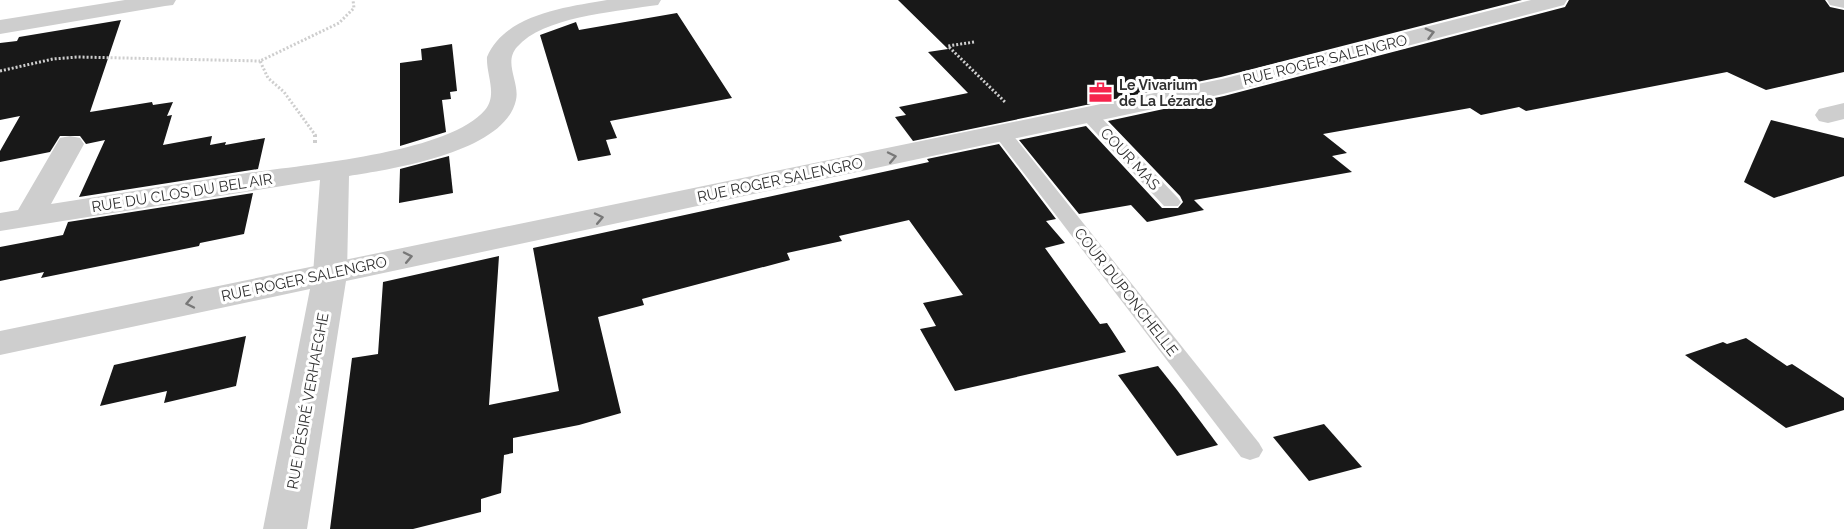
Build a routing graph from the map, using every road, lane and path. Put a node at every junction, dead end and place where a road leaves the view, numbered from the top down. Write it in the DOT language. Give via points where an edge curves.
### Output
graph roads {
  1 [pos="165,0"];
  2 [pos="353,0"];
  3 [pos="650,0"];
  4 [pos="1556,0"];
  5 [pos="1838,0"];
  6 [pos="1844,2"];
  7 [pos="0,27"];
  8 [pos="974,42"];
  9 [pos="260,61"];
  10 [pos="0,72"];
  11 [pos="1008,105"];
  12 [pos="1089,115"];
  13 [pos="1002,133"];
  14 [pos="70,144"];
  15 [pos="323,170"];
  16 [pos="1171,202"];
  17 [pos="29,217"];
  18 [pos="0,222"];
  19 [pos="330,274"];
  20 [pos="0,343"];
  21 [pos="1250,450"];
  22 [pos="285,529"];
  1 -- 7 [label="street"];
  2 -- 9 [label="path" via="354,8 339,23"];
  3 -- 15 [label="street, RUE DU CLOS DU BEL AIR" via="558,17 517,36 499,58 504,105 462,138 415,154"];
  12 -- 4 [label="street, RUE ROGER SALENGRO, one-way" via="1266,76"];
  5 -- 6 [label="street"];
  8 -- 11 [label="path" via="948,46"];
  9 -- 10 [label="path" via="78,57"];
  9 -- 15 [label="path" via="268,78 284,92 316,136"];
  12 -- 13 [label="street, RUE ROGER SALENGRO"];
  12 -- 16 [label="lane, COUR MAS"];
  19 -- 13 [label="street, RUE ROGER SALENGRO, one-way"];
  13 -- 21 [label="lane, COUR DUPONCHELLE"];
  14 -- 17 [label="street"];
  15 -- 17 [label="street, RUE DU CLOS DU BEL AIR"];
  15 -- 19 [label="street"];
  17 -- 18 [label="street, RUE DU CLOS DU BEL AIR"];
  19 -- 20 [label="street, RUE ROGER SALENGRO, one-way"];
  19 -- 22 [label="street, RUE DÉSIRÉ VERHAEGHE"];
}
